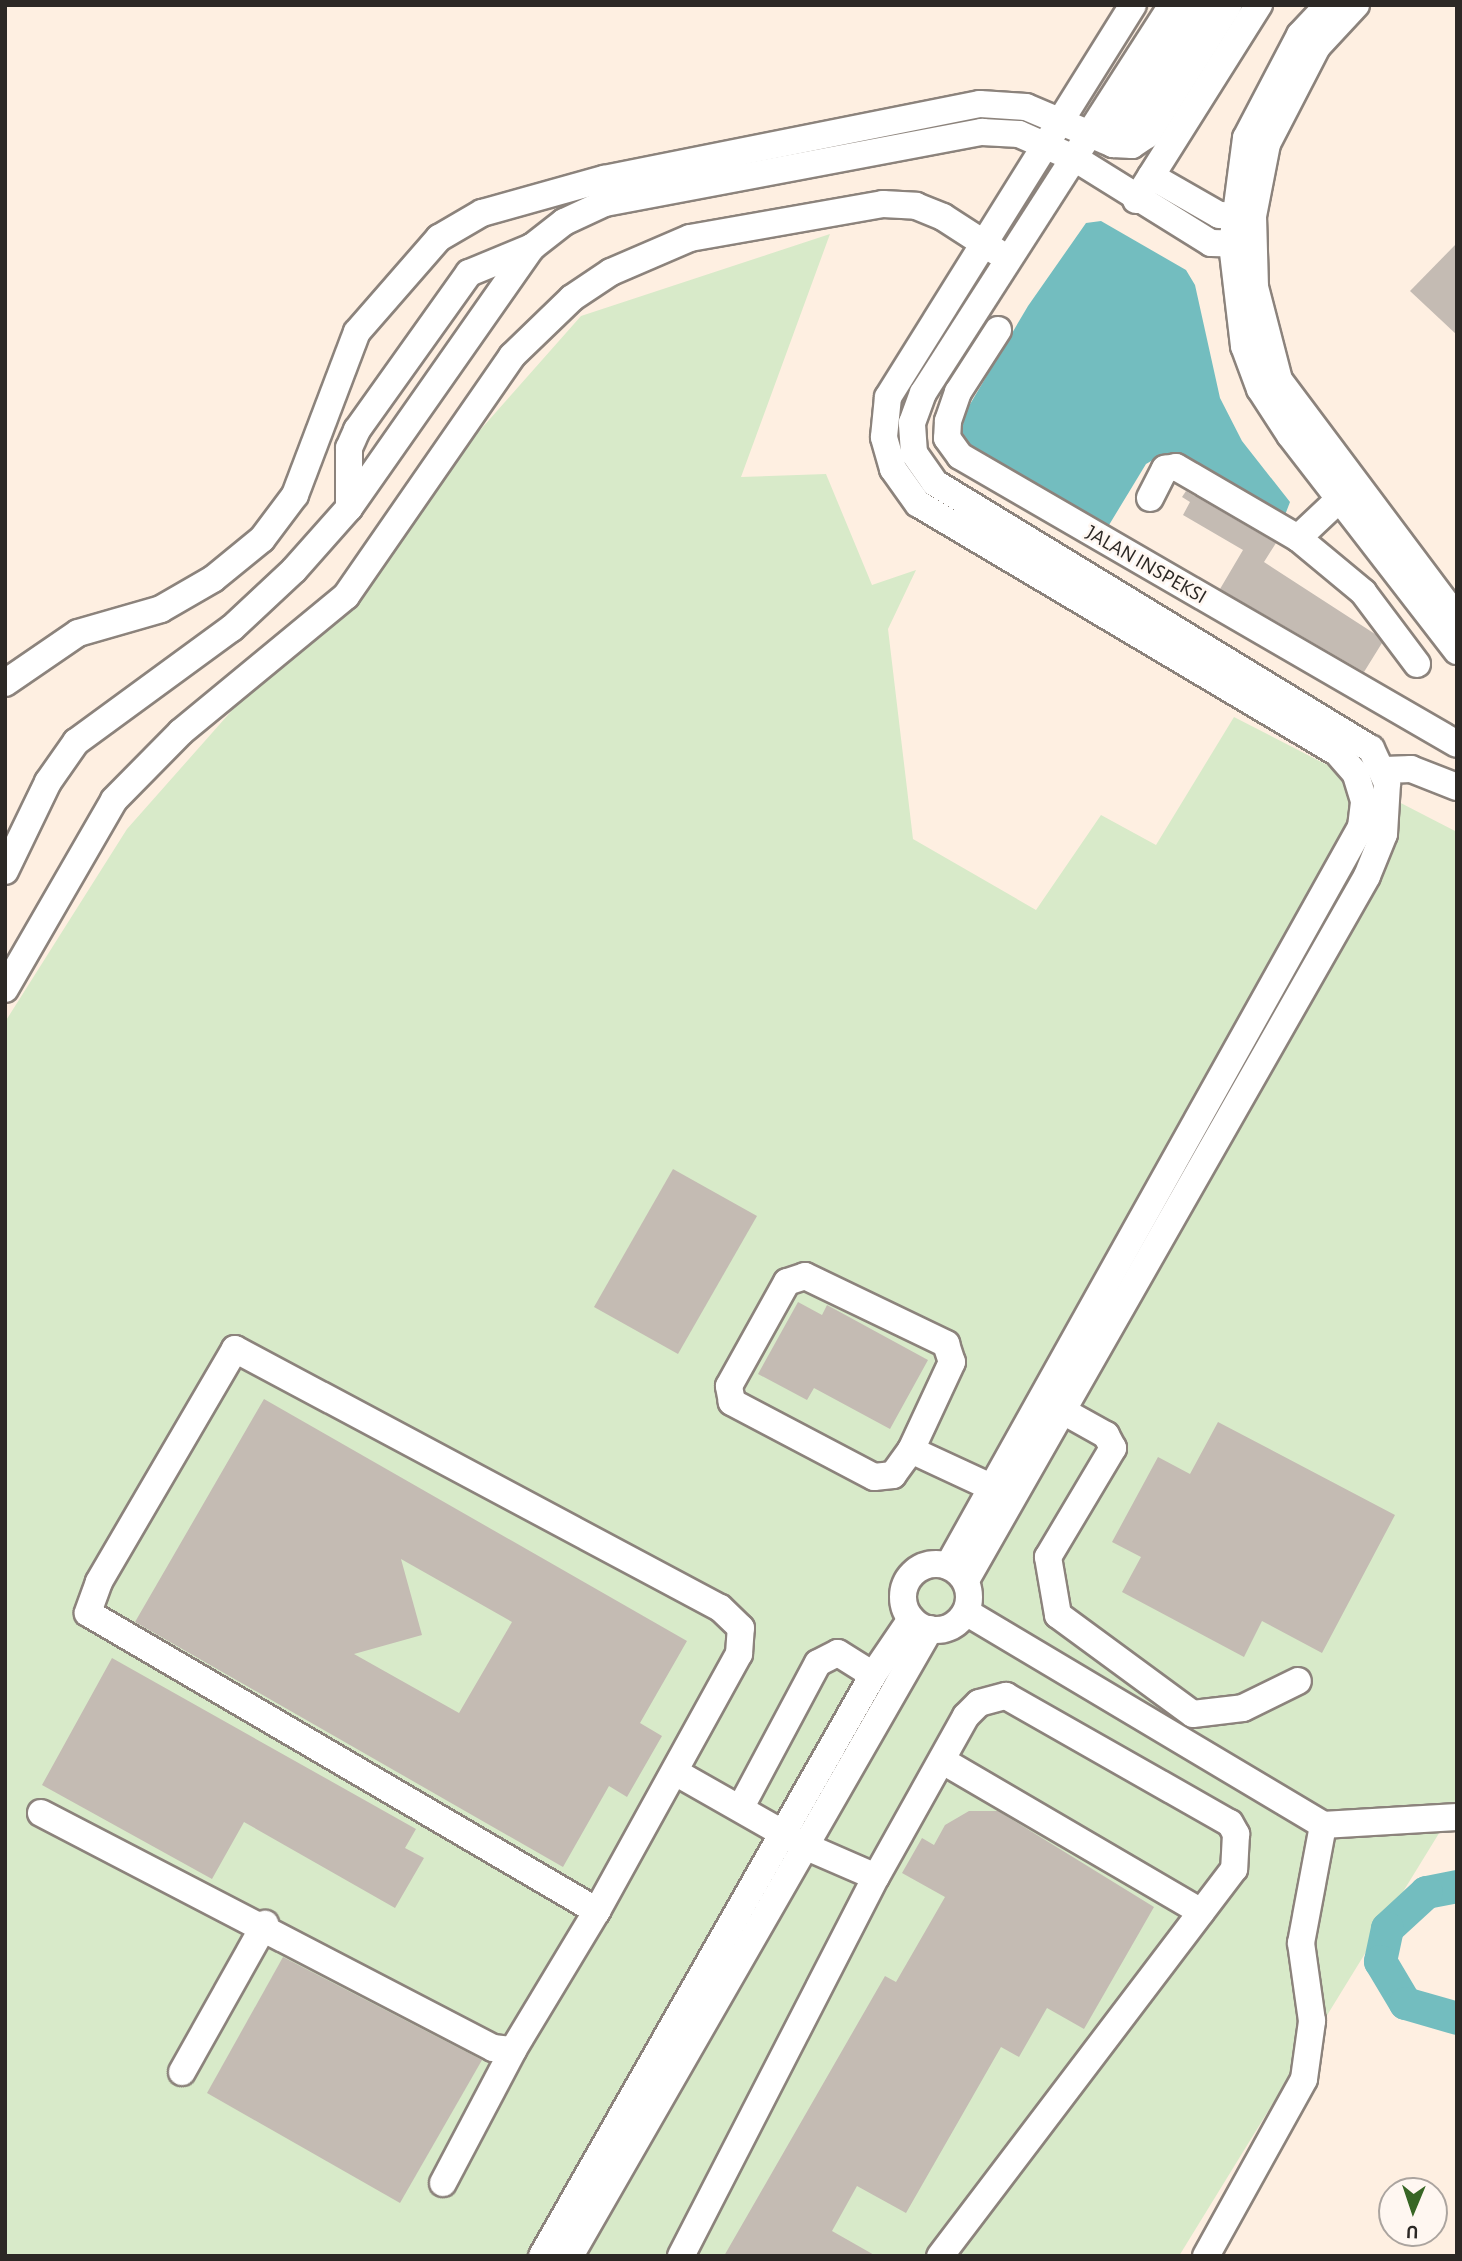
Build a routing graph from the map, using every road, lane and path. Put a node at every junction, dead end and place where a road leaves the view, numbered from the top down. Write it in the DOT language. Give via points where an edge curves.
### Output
graph roads {
  1 [pos="1133,5"];
  2 [pos="1172,5"];
  3 [pos="1201,5"];
  4 [pos="1229,5"];
  5 [pos="1259,5"];
  6 [pos="1328,5"];
  7 [pos="1356,5"];
  8 [pos="1060,121"];
  9 [pos="1102,139"];
  10 [pos="1045,145"];
  11 [pos="1076,159"];
  12 [pos="1151,176"];
  13 [pos="1136,200"];
  14 [pos="1243,216"];
  15 [pos="984,242"];
  16 [pos="1242,244"];
  17 [pos="532,247"];
  18 [pos="1009,261"];
  19 [pos="998,330"];
  20 [pos="1344,493"];
  21 [pos="1150,498"];
  22 [pos="349,508"];
  23 [pos="1298,538"];
  24 [pos="1457,618"];
  25 [pos="1457,651"];
  26 [pos="1417,664"];
  27 [pos="5,683"];
  28 [pos="1457,744"];
  29 [pos="1385,770"];
  30 [pos="1457,787"];
  31 [pos="5,872"];
  32 [pos="5,989"];
  33 [pos="1051,1406"];
  34 [pos="911,1450"];
  35 [pos="993,1488"];
  36 [pos="957,1573"];
  37 [pos="966,1612"];
  38 [pos="921,1624"];
  39 [pos="873,1675"];
  40 [pos="1298,1681"];
  41 [pos="943,1761"];
  42 [pos="676,1772"];
  43 [pos="741,1807"];
  44 [pos="41,1813"];
  45 [pos="1457,1817"];
  46 [pos="1322,1825"];
  47 [pos="784,1833"];
  48 [pos="807,1847"];
  49 [pos="876,1877"];
  50 [pos="597,1911"];
  51 [pos="1201,1912"];
  52 [pos="265,1924"];
  53 [pos="665,2041"];
  54 [pos="513,2050"];
  55 [pos="688,2054"];
  56 [pos="182,2072"];
  57 [pos="443,2183"];
  58 [pos="542,2256"];
  59 [pos="570,2256"];
  60 [pos="681,2256"];
  61 [pos="940,2256"];
  62 [pos="1206,2256"];
  1 -- 8 [label="lane"];
  2 -- 9 [label="lane"];
  3 -- 9 [label="lane"];
  4 -- 9 [label="lane" via="1147,135 1132,145"];
  5 -- 12 [label="lane"];
  6 -- 14 [label="lane" via="1300,35 1246,138"];
  7 -- 14 [label="lane" via="1317,47 1286,101"];
  8 -- 9 [label="lane"];
  8 -- 10 [label="lane"];
  8 -- 27 [label="lane" via="1026,107 981,104 604,179 482,213 439,238 357,332 295,495 262,539 213,579 161,609 78,633"];
  9 -- 11 [label="lane"];
  10 -- 11 [label="lane"];
  10 -- 15 [label="lane"];
  10 -- 17 [label="lane" via="1019,134 982,132 605,204 564,222"];
  11 -- 13 [label="lane"];
  11 -- 18 [label="lane"];
  12 -- 13 [label="lane"];
  12 -- 14 [label="lane" via="1219,215"];
  13 -- 16 [label="lane" via="1211,243"];
  14 -- 16 [label="lane"];
  15 -- 18 [label="lane"];
  15 -- 32 [label="lane" via="916,206 834,210 690,238 611,272 572,298 512,356 346,596 181,732 114,800"];
  15 -- 33 [label="lane" via="888,397 884,437 893,469 918,504 1338,752 1356,774 1364,801 1349,855"];
  16 -- 20 [label="lane" via="1244,346 1260,389"];
  17 -- 22 [label="lane"];
  17 -- 22 [label="lane" via="469,273 357,430 349,448"];
  18 -- 29 [label="lane" via="922,393 912,422 914,453 935,484 1371,749"];
  19 -- 28 [label="lane, JALAN INSPEKSI" via="958,392 948,421 947,438 960,456"];
  20 -- 23 [label="lane"];
  20 -- 24 [label="lane"];
  20 -- 25 [label="lane"];
  21 -- 23 [label="lane" via="1165,469 1176,467"];
  22 -- 31 [label="lane" via="232,628 76,742 48,782"];
  23 -- 26 [label="lane" via="1363,592"];
  29 -- 30 [label="lane" via="1411,769"];
  29 -- 33 [label="lane" via="1384,834 1367,876 1110,1334"];
  33 -- 35 [label="lane"];
  33 -- 36 [label="lane"];
  33 -- 40 [label="lane" via="1106,1435 1112,1448 1048,1557 1059,1615 1193,1714 1243,1708"];
  34 -- 34 [label="lane" via="893,1475 874,1477 732,1402 729,1386 786,1282 804,1276 946,1344 952,1362"];
  34 -- 35 [label="lane"];
  35 -- 36 [label="lane"];
  36 -- 37 [label="lane"];
  36 -- 38 [label="lane" via="919,1568 906,1582 903,1601"];
  37 -- 38 [label="lane" via="951,1629"];
  37 -- 46 [label="lane"];
  38 -- 39 [label="lane"];
  38 -- 48 [label="lane"];
  39 -- 43 [label="lane" via="838,1653 818,1663"];
  39 -- 47 [label="lane"];
  41 -- 49 [label="lane"];
  41 -- 51 [label="lane"];
  41 -- 51 [label="lane" via="979,1703 1021,1699 1230,1823 1238,1858"];
  42 -- 43 [label="lane"];
  42 -- 50 [label="lane"];
  42 -- 50 [label="lane" via="739,1654 741,1628 720,1608 232,1349 99,1582 88,1613"];
  43 -- 47 [label="lane"];
  44 -- 52 [label="lane"];
  45 -- 46 [label="lane"];
  46 -- 62 [label="lane" via="1301,1943 1312,2021 1304,2079"];
  47 -- 48 [label="lane"];
  47 -- 53 [label="lane"];
  48 -- 49 [label="lane"];
  48 -- 55 [label="lane"];
  49 -- 60 [label="lane"];
  50 -- 54 [label="lane"];
  51 -- 61 [label="lane"];
  52 -- 54 [label="lane" via="493,2048"];
  52 -- 56 [label="lane"];
  53 -- 55 [label="lane"];
  53 -- 58 [label="lane"];
  54 -- 57 [label="lane"];
  55 -- 59 [label="lane"];
}
